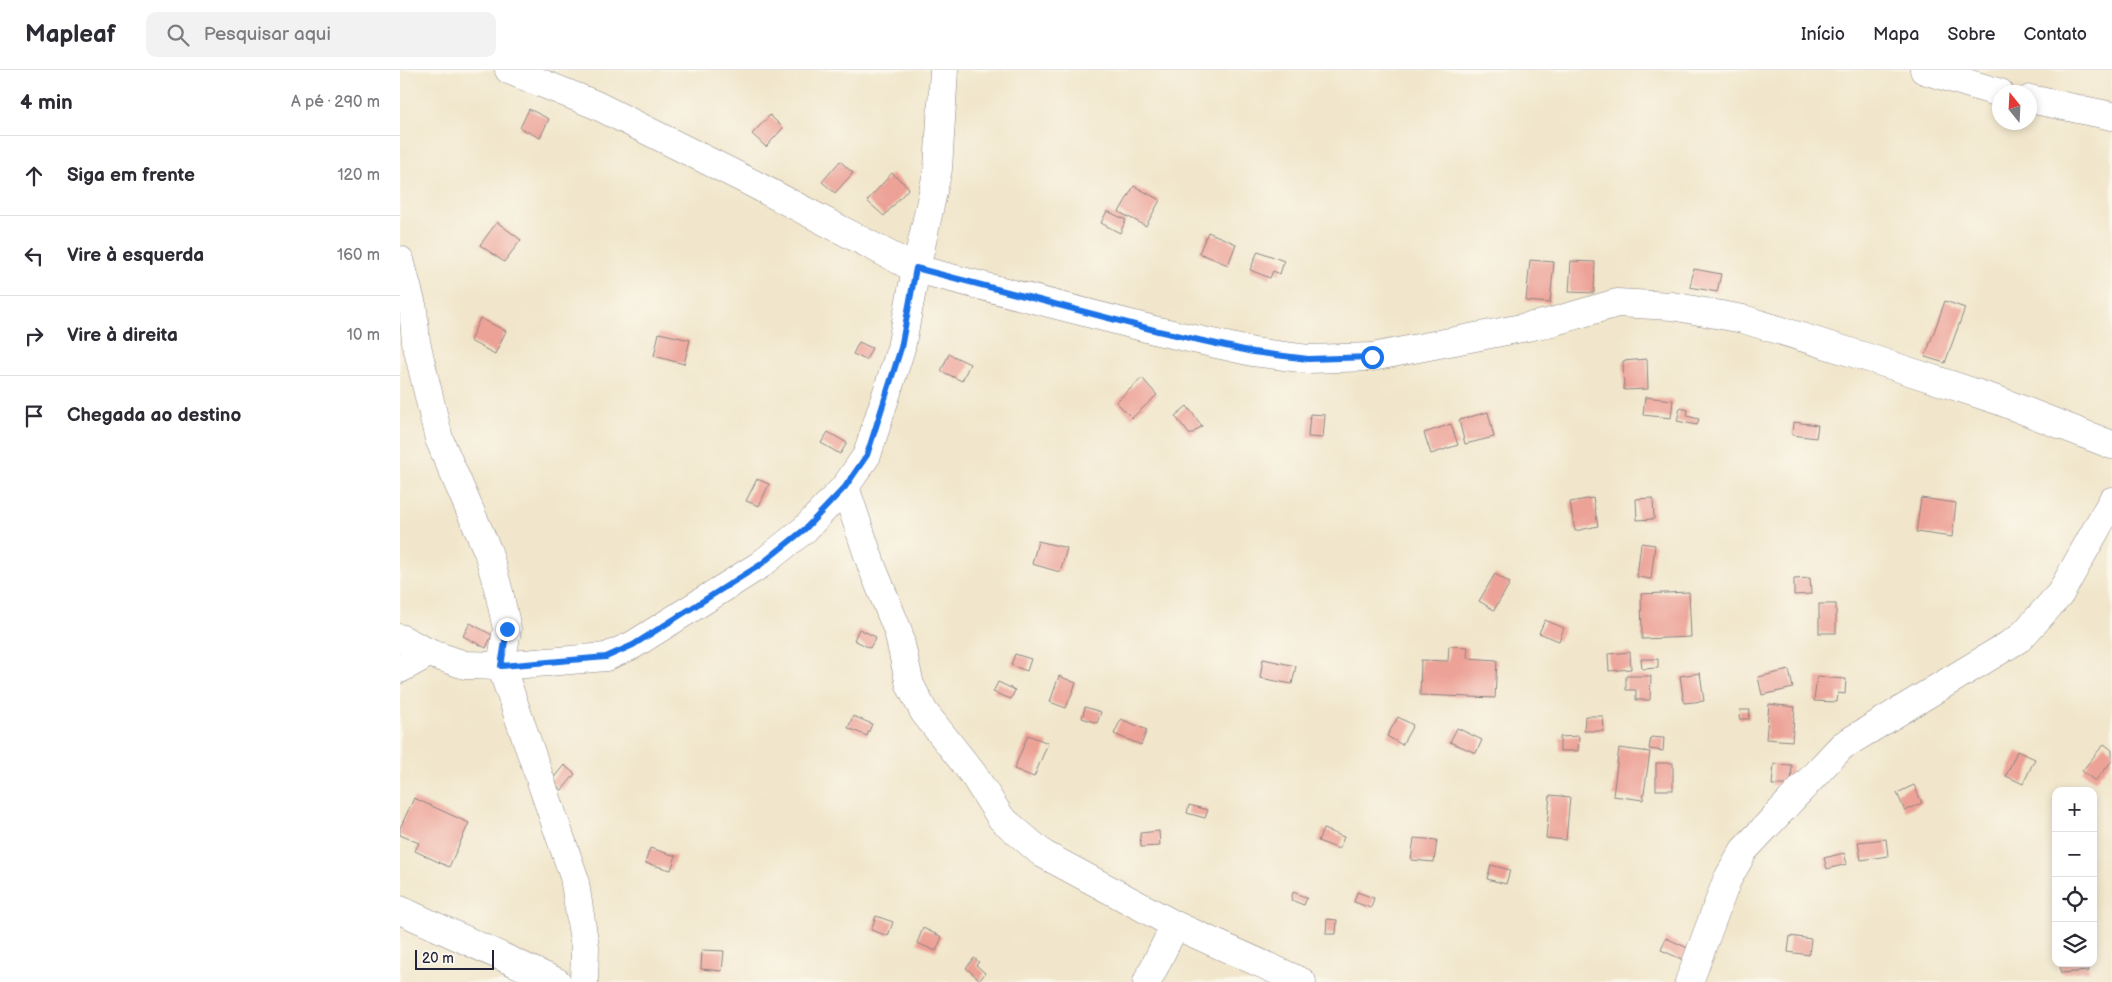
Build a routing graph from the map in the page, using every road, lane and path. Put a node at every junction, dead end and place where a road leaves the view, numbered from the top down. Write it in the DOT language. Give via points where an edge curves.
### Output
graph roads {
  1 [pos="509,70"];
  2 [pos="944,70"];
  3 [pos="1924,70"];
  4 [pos="1992,91"];
  5 [pos="2037,100"];
  6 [pos="2112,116"];
  7 [pos="400,260"];
  8 [pos="916,268"];
  9 [pos="2112,445"];
  10 [pos="845,487"];
  11 [pos="2112,501"];
  12 [pos="400,638"];
  13 [pos="429,653"];
  14 [pos="501,666"];
  15 [pos="400,669"];
  16 [pos="400,910"];
  17 [pos="1175,925"];
  18 [pos="557,982"];
  19 [pos="584,982"];
  20 [pos="1147,982"];
  21 [pos="1302,982"];
  22 [pos="1689,982"];
  1 -- 8 [label="street" via="596,105"];
  2 -- 8 [label="street" via="938,169"];
  3 -- 4 [label="street"];
  5 -- 6 [label="street"];
  7 -- 14 [label="street" via="440,439 488,552 499,592 507,629"];
  8 -- 9 [label="street" via="1158,331 1253,352 1308,359 1372,357 1548,323 1617,303 1672,306 1743,319 1866,357 2000,401"];
  8 -- 10 [label="street" via="899,357 867,455"];
  10 -- 14 [label="street" via="805,529 760,565 633,645 606,657"];
  10 -- 17 [label="street" via="898,631 910,685 924,712 973,774 1002,818 1043,854"];
  11 -- 22 [label="street" via="2060,594 2020,638 1842,746 1744,850 1727,880"];
  12 -- 13 [label="street"];
  13 -- 14 [label="street" via="465,665"];
  13 -- 15 [label="street"];
  14 -- 19 [label="street" via="574,877 585,947"];
  16 -- 18 [label="street"];
  17 -- 20 [label="street"];
  17 -- 21 [label="street"];
}
